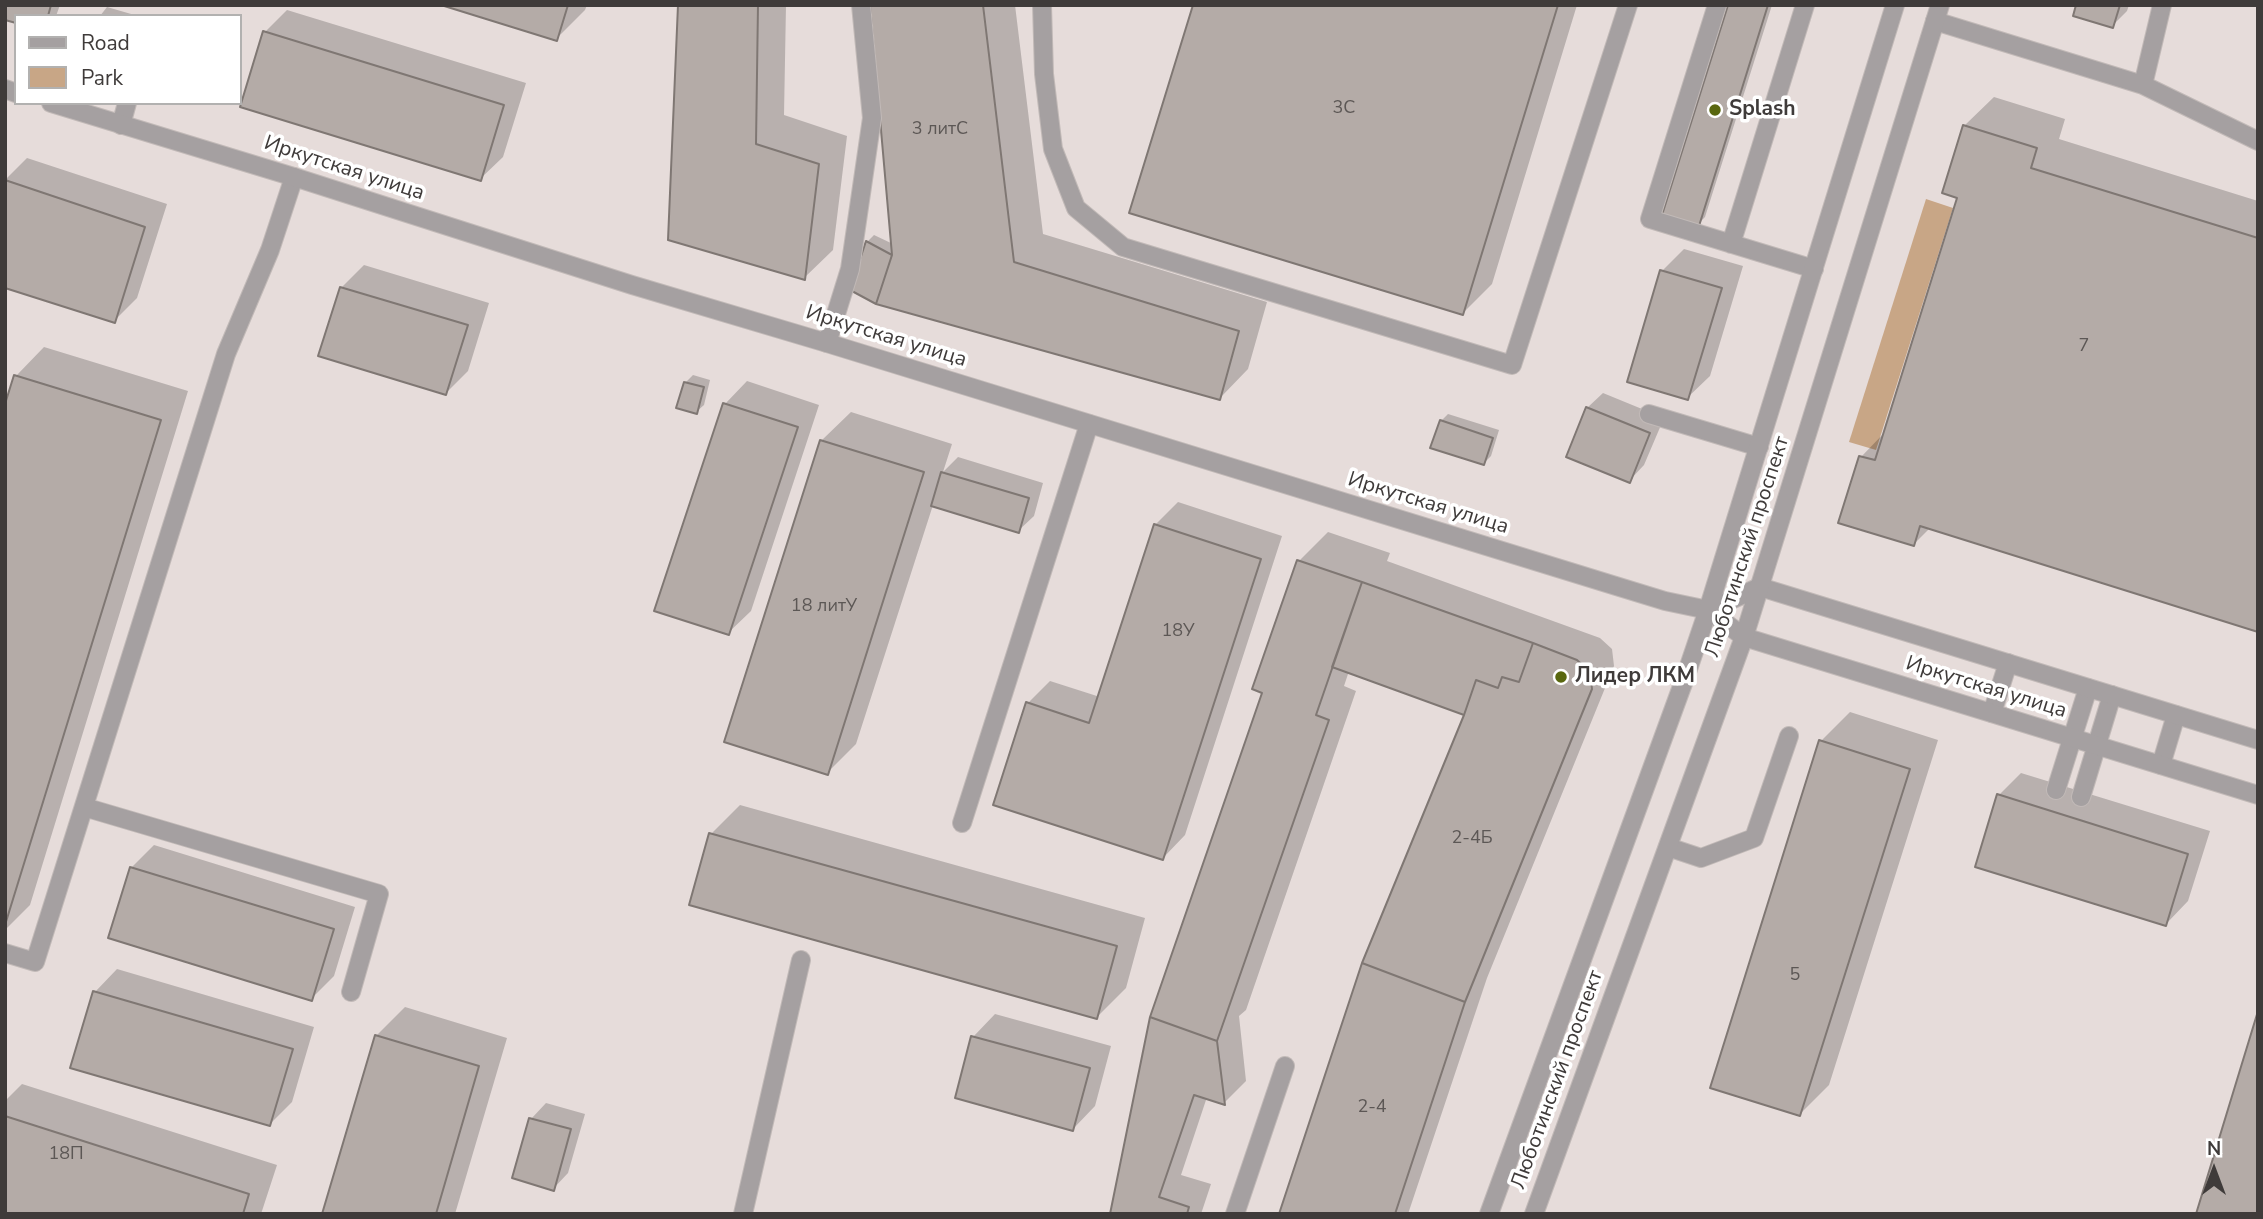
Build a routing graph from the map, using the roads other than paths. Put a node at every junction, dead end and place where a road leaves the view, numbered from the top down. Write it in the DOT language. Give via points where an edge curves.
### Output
graph roads {
  1 [pos="861,5"];
  2 [pos="1042,5"];
  3 [pos="1628,5"];
  4 [pos="1717,5"];
  5 [pos="1805,5"];
  6 [pos="1895,5"];
  7 [pos="2162,5"];
  8 [pos="1938,13"];
  9 [pos="2143,85"];
  10 [pos="58,105"];
  11 [pos="126,105"];
  12 [pos="121,124"];
  13 [pos="2258,141"];
  14 [pos="294,177"];
  15 [pos="1731,244"];
  16 [pos="1814,269"];
  17 [pos="827,343"];
  18 [pos="1649,414"];
  19 [pos="1089,424"];
  20 [pos="1759,447"];
  21 [pos="1760,587"];
  22 [pos="1708,610"];
  23 [pos="1744,637"];
  24 [pos="2008,663"];
  25 [pos="2088,688"];
  26 [pos="2112,695"];
  27 [pos="1992,713"];
  28 [pos="2176,715"];
  29 [pos="1789,736"];
  30 [pos="2073,738"];
  31 [pos="2258,740"];
  32 [pos="2097,746"];
  33 [pos="2161,765"];
  34 [pos="2056,790"];
  35 [pos="2258,795"];
  36 [pos="2081,797"];
  37 [pos="84,807"];
  38 [pos="962,823"];
  39 [pos="1668,847"];
  40 [pos="5,953"];
  41 [pos="801,960"];
  42 [pos="351,992"];
  43 [pos="1285,1066"];
  44 [pos="743,1214"];
  45 [pos="1235,1214"];
  46 [pos="1489,1214"];
  47 [pos="1534,1214"];
  1 -- 17 [label="street" via="872,118 850,269"];
  2 -- 3 [label="street" via="1053,149 1076,208 1123,247 1512,365"];
  4 -- 15 [label="street" via="1650,219"];
  5 -- 15 [label="street"];
  6 -- 16 [label="street, Люботинский проспект"];
  7 -- 9 [label="street"];
  8 -- 9 [label="street"];
  8 -- 21 [label="street, Люботинский проспект"];
  9 -- 13 [label="street"];
  10 -- 12 [label="street, Иркутская улица"];
  11 -- 12 [label="street"];
  12 -- 14 [label="street, Иркутская улица"];
  14 -- 17 [label="street, Иркутская улица"];
  14 -- 37 [label="street" via="270,250 226,355"];
  15 -- 16 [label="street"];
  16 -- 20 [label="street, Люботинский проспект"];
  17 -- 19 [label="street, Иркутская улица"];
  18 -- 20 [label="street"];
  19 -- 22 [label="street, Иркутская улица"];
  19 -- 38 [label="street"];
  20 -- 22 [label="street, Люботинский проспект"];
  21 -- 22 [label="street"];
  21 -- 23 [label="street, Люботинский проспект"];
  21 -- 24 [label="street, Иркутская улица"];
  22 -- 23 [label="street, Иркутская улица"];
  22 -- 46 [label="street, Люботинский проспект"];
  23 -- 27 [label="street, Иркутская улица"];
  23 -- 39 [label="street, Люботинский проспект"];
  24 -- 25 [label="street, Иркутская улица"];
  24 -- 27 [label="street"];
  25 -- 26 [label="street, Иркутская улица"];
  25 -- 30 [label="street"];
  26 -- 28 [label="street, Иркутская улица"];
  26 -- 32 [label="street"];
  27 -- 30 [label="street, Иркутская улица"];
  28 -- 31 [label="street, Иркутская улица"];
  28 -- 33 [label="street"];
  29 -- 39 [label="street" via="1754,838 1701,858"];
  30 -- 32 [label="street, Иркутская улица"];
  30 -- 34 [label="street"];
  32 -- 33 [label="street, Иркутская улица"];
  32 -- 36 [label="street"];
  33 -- 35 [label="street, Иркутская улица"];
  37 -- 40 [label="street" via="35,962"];
  37 -- 42 [label="street" via="379,894"];
  39 -- 47 [label="street, Люботинский проспект"];
  41 -- 44 [label="street"];
  43 -- 45 [label="street"];
}
